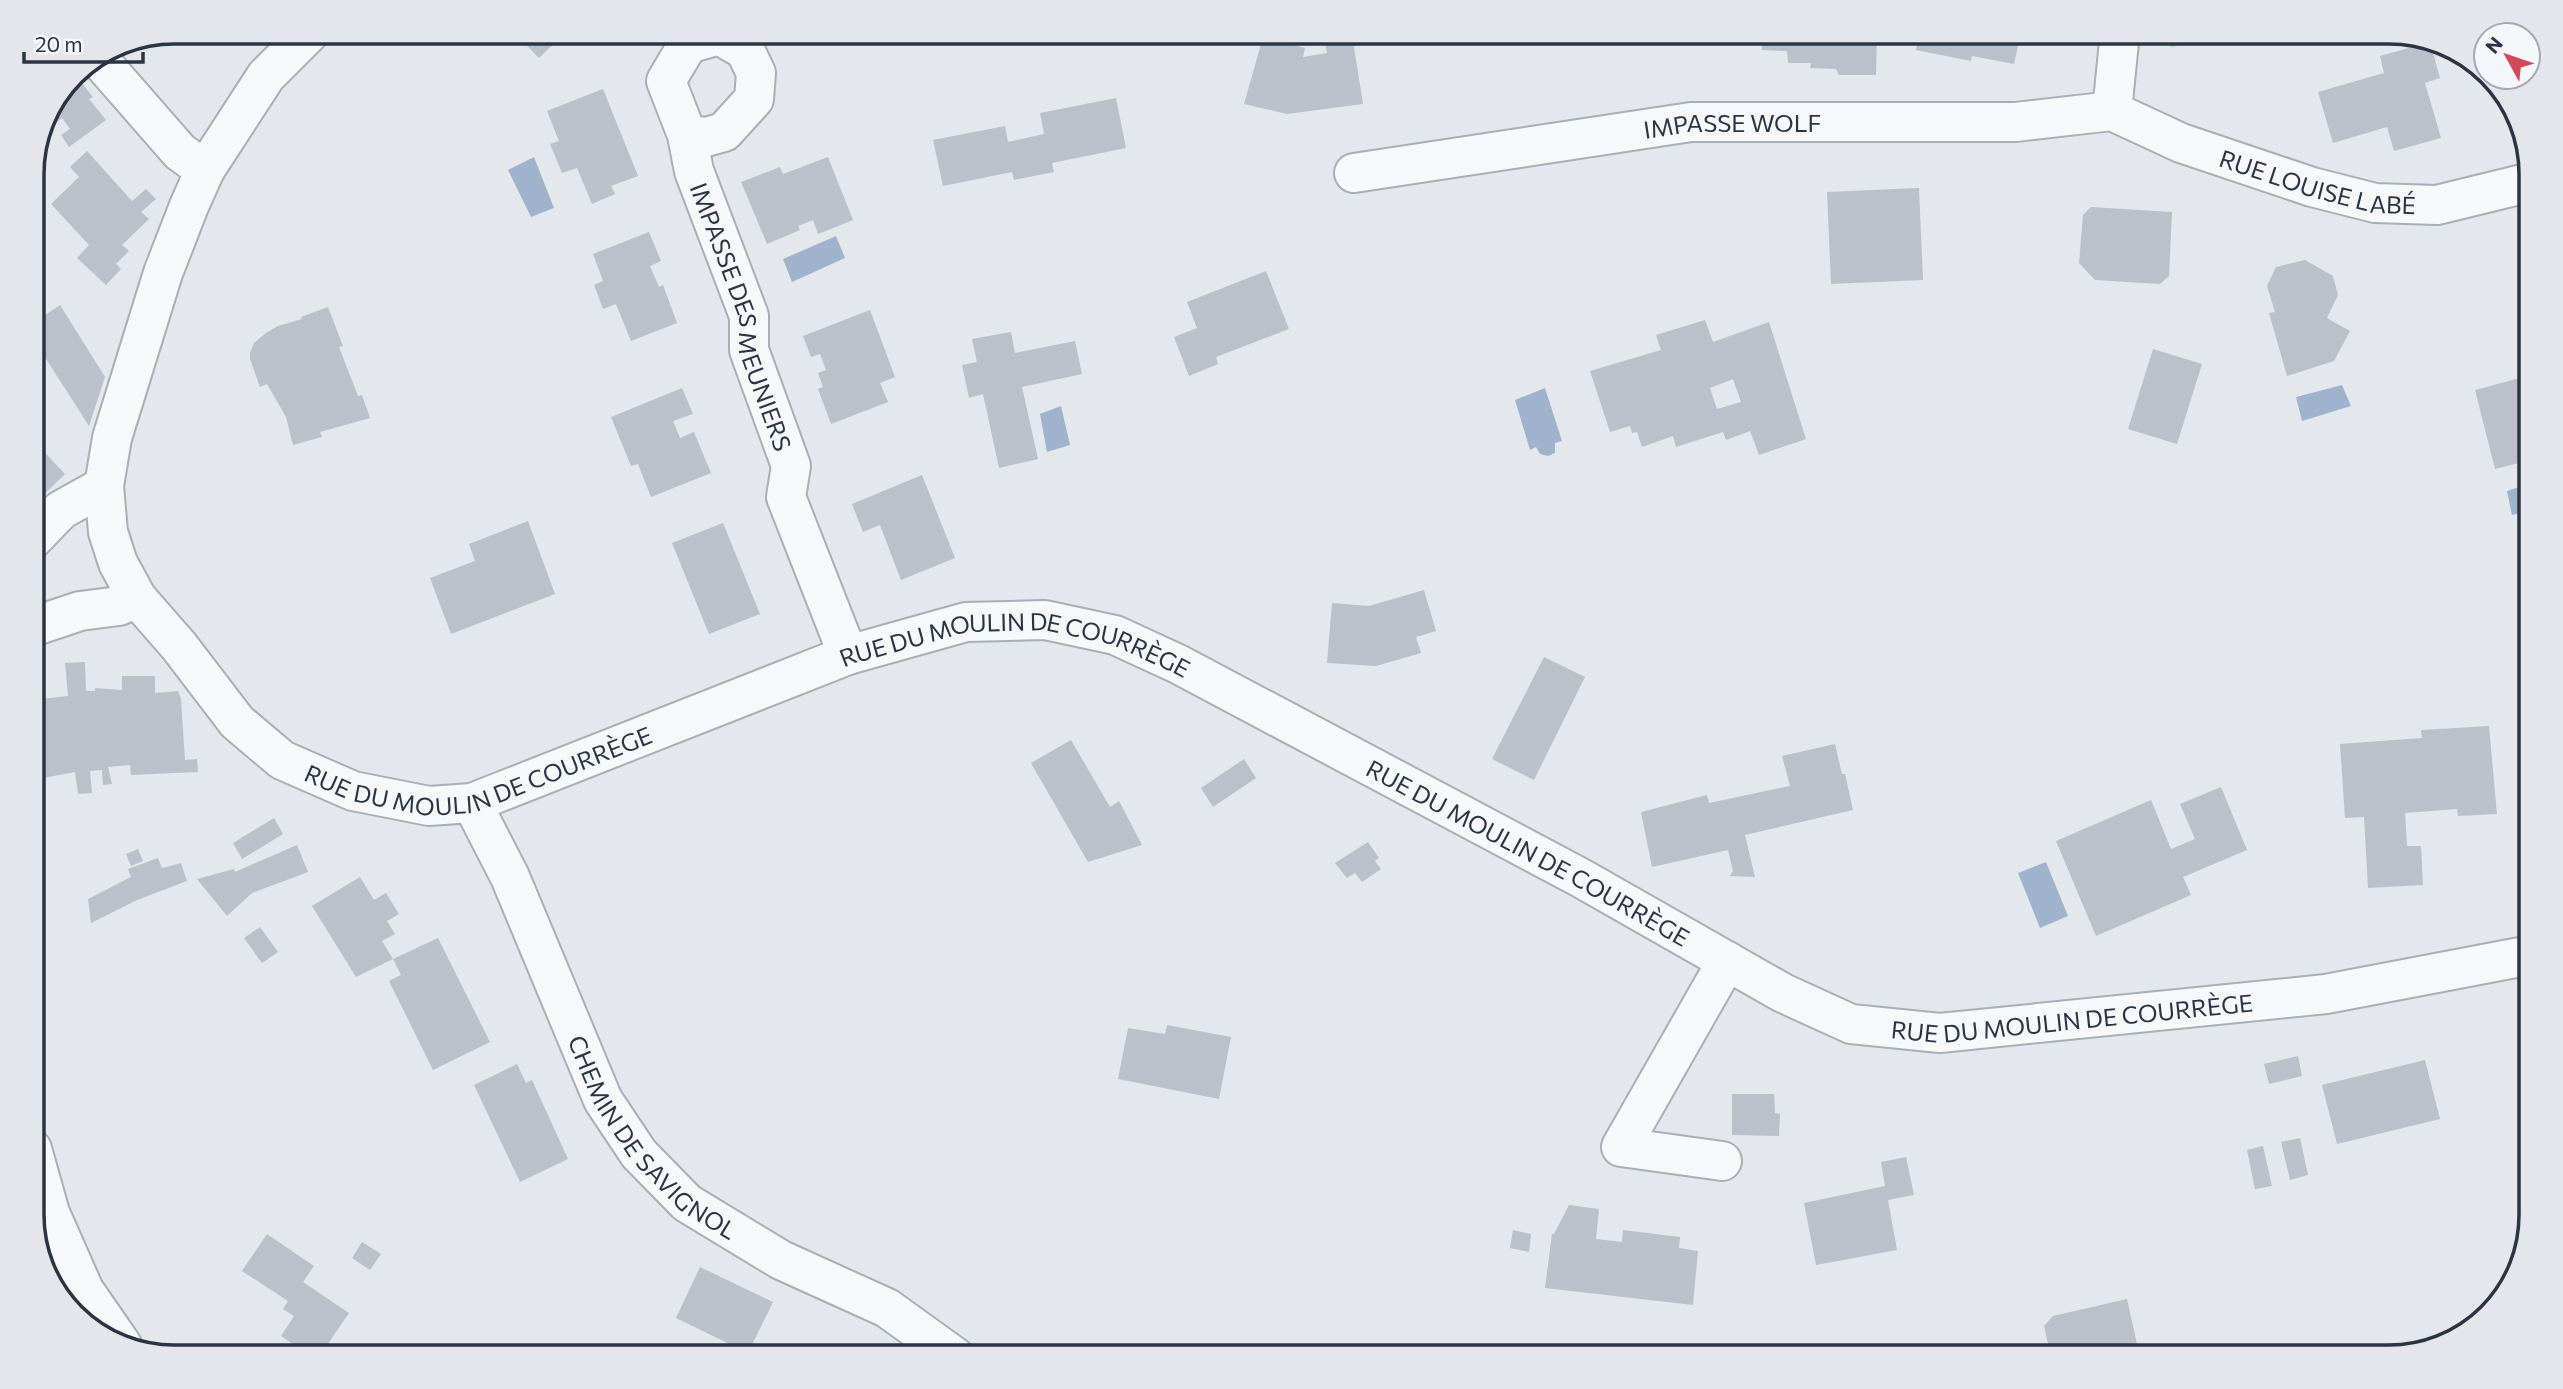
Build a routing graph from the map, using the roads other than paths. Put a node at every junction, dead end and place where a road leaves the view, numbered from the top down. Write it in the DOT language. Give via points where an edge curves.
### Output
graph roads {
  1 [pos="298,44"];
  2 [pos="2119,44"];
  3 [pos="104,65"];
  4 [pos="2112,111"];
  5 [pos="687,135"];
  6 [pos="205,170"];
  7 [pos="1354,173"];
  8 [pos="2519,185"];
  9 [pos="104,486"];
  10 [pos="44,528"];
  11 [pos="137,598"];
  12 [pos="44,623"];
  13 [pos="848,655"];
  14 [pos="472,803"];
  15 [pos="2519,957"];
  16 [pos="1727,961"];
  17 [pos="1722,1161"];
  18 [pos="44,1192"];
  19 [pos="111,1329"];
  20 [pos="938,1345"];
  1 -- 6 [label="street, RUE DU MOULIN DE COURRÈGE" via="265,76"];
  2 -- 4 [label="street"];
  3 -- 6 [label="street" via="180,152"];
  4 -- 7 [label="street, IMPASSE WOLF" via="2015,122 1692,122"];
  4 -- 8 [label="street, RUE LOUISE LABÉ" via="2181,143 2375,203 2437,205"];
  5 -- 13 [label="street, IMPASSE DES MEUNIERS" via="694,171 749,316 749,350 791,466 786,497"];
  6 -- 9 [label="street, RUE DU MOULIN DE COURRÈGE" via="163,273 112,438"];
  9 -- 10 [label="street" via="61,510"];
  9 -- 11 [label="street, RUE DU MOULIN DE COURRÈGE" via="108,532"];
  11 -- 12 [label="street"];
  11 -- 14 [label="street, RUE DU MOULIN DE COURRÈGE" via="237,722 282,760 353,790 429,806"];
  13 -- 14 [label="street, RUE DU MOULIN DE COURRÈGE"];
  13 -- 16 [label="street, RUE DU MOULIN DE COURRÈGE" via="966,622 1045,620 1115,635 1581,878"];
  14 -- 20 [label="street, CHEMIN DE SAVIGNOL" via="510,877 603,1100 639,1154 687,1203 781,1260 887,1308"];
  15 -- 16 [label="street, RUE DU MOULIN DE COURRÈGE" via="2326,994 1940,1033 1851,1024"];
  16 -- 17 [label="street" via="1621,1147"];
  18 -- 19 [label="street" via="84,1290"];
}
